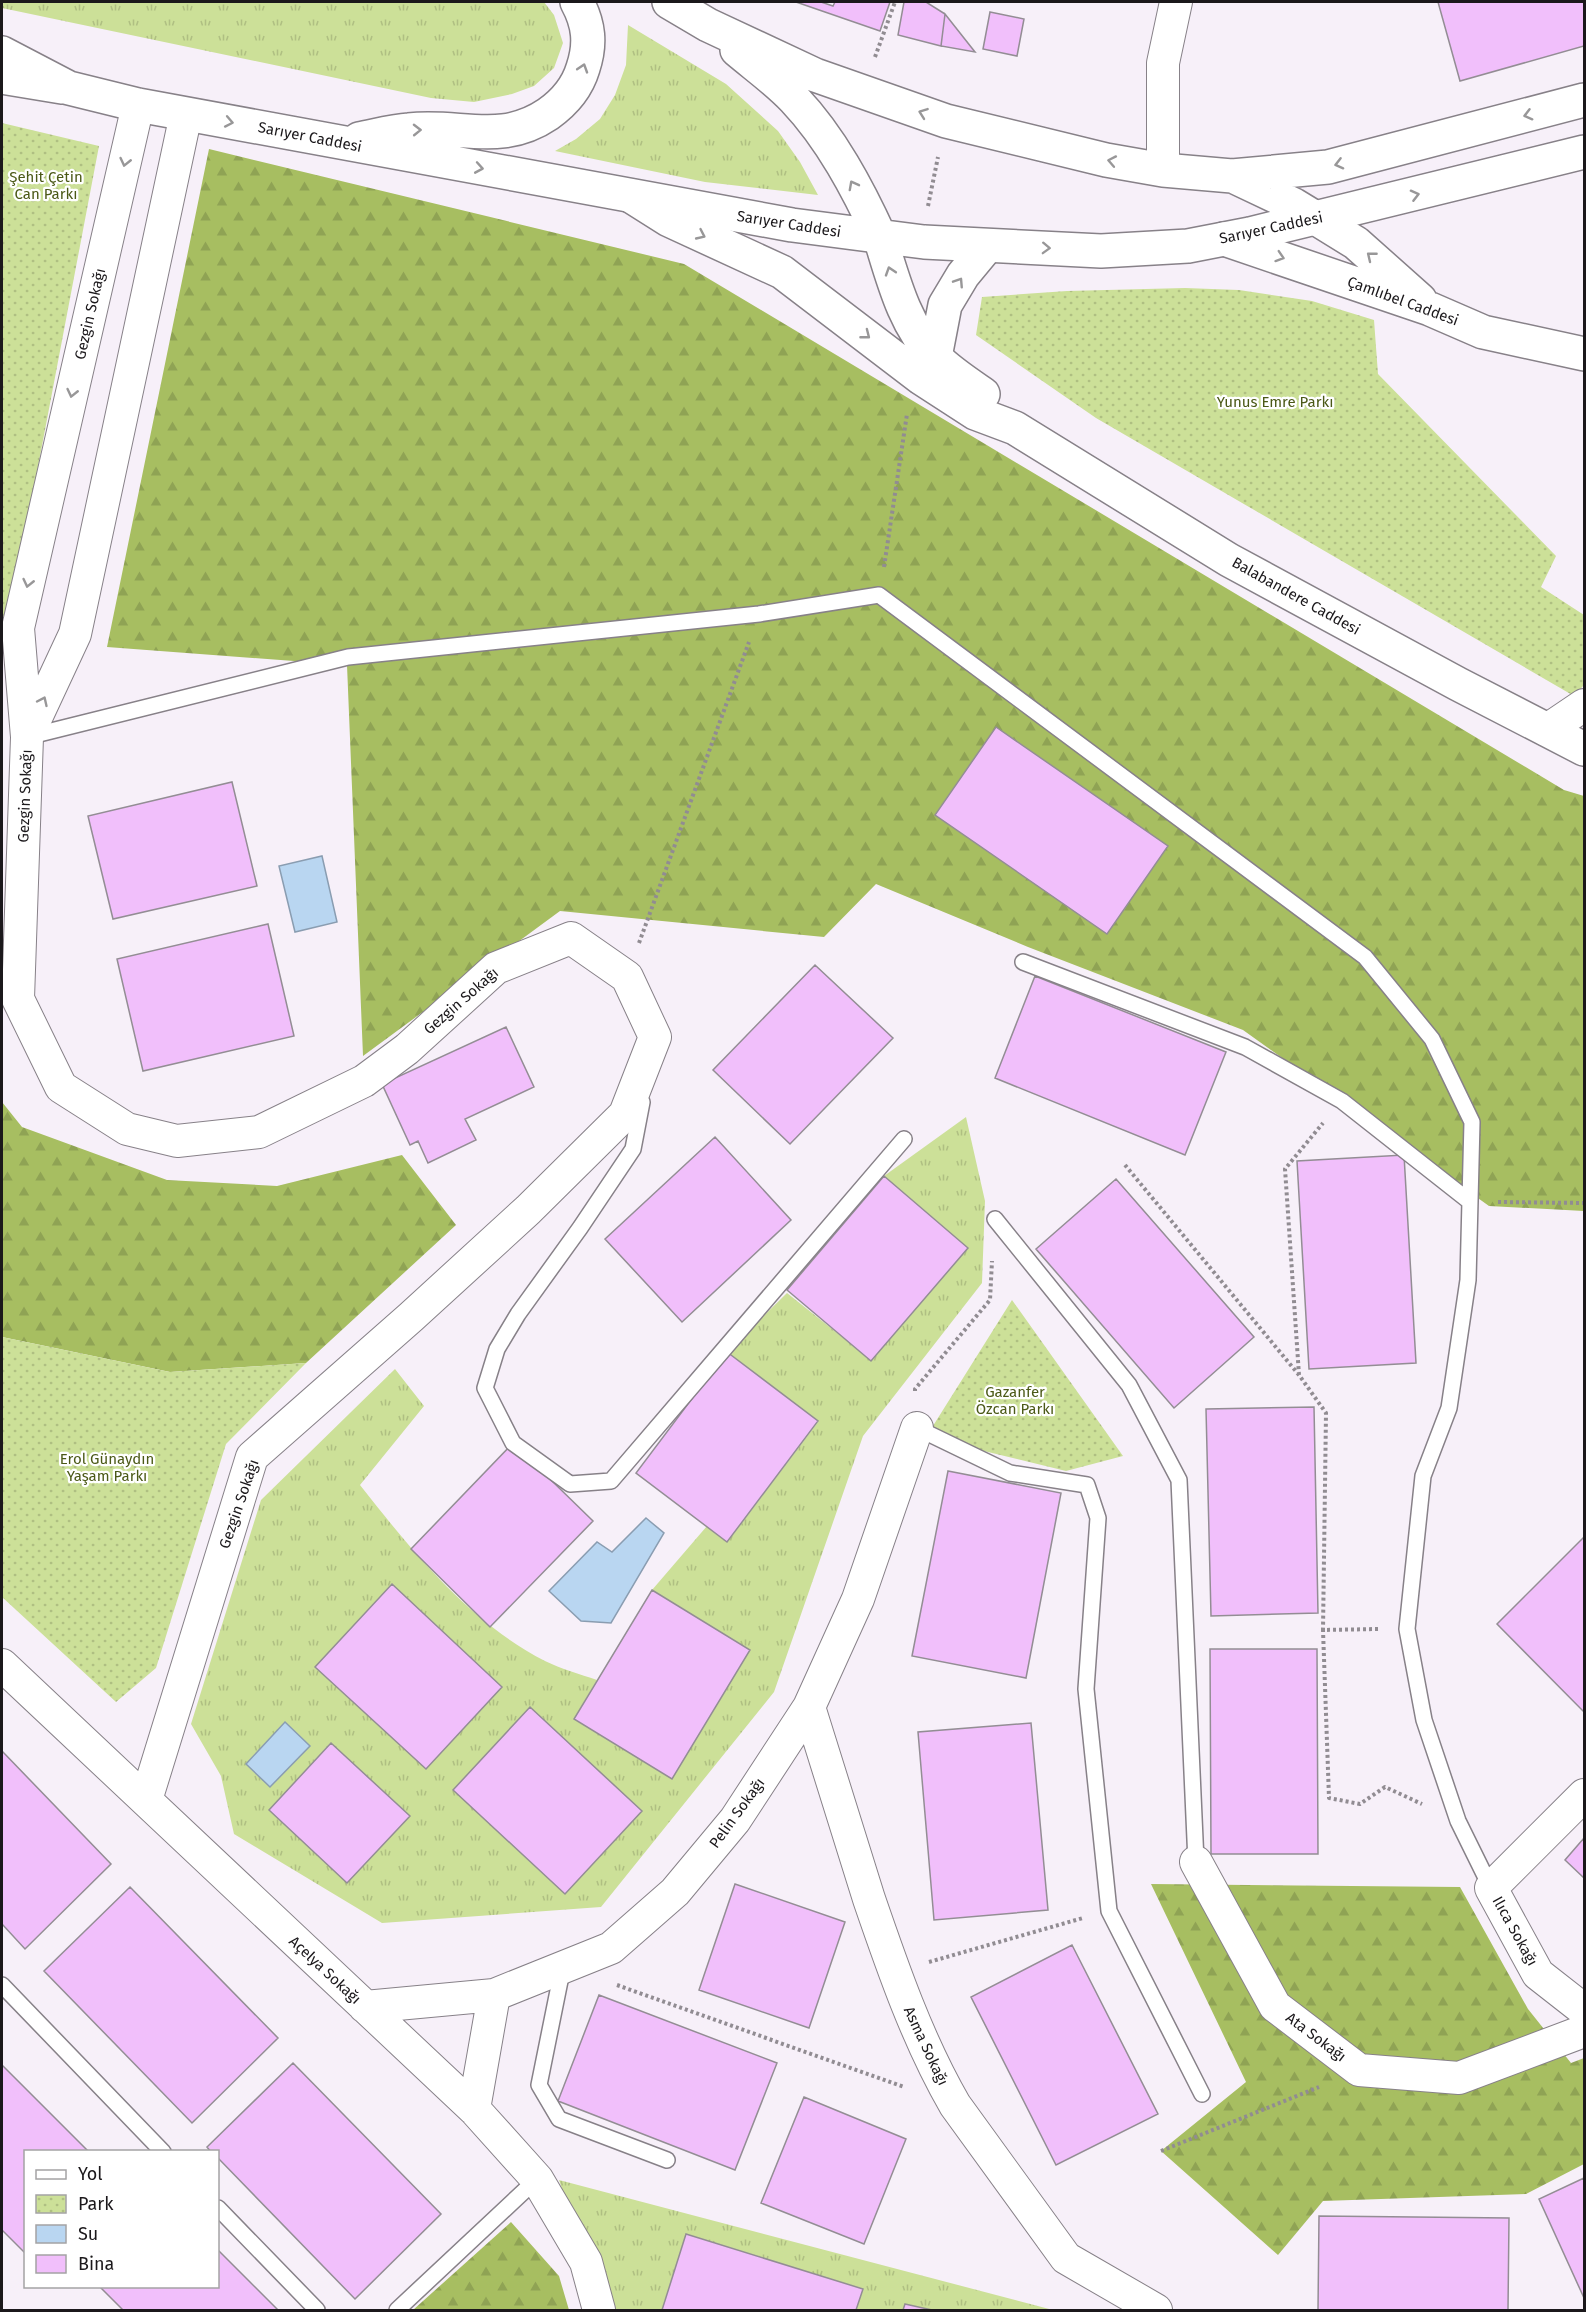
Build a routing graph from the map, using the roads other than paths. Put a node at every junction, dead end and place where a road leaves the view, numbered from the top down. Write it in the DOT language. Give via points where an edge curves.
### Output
graph roads {
  1 [pos="578,2"];
  2 [pos="669,2"];
  3 [pos="1176,2"];
  4 [pos="708,25"];
  5 [pos="2,53"];
  6 [pos="2,77"];
  7 [pos="69,88"];
  8 [pos="1584,100"];
  9 [pos="138,105"];
  10 [pos="186,114"];
  11 [pos="339,143"];
  12 [pos="1584,152"];
  13 [pos="1164,170"];
  14 [pos="1232,176"];
  15 [pos="631,196"];
  16 [pos="1317,219"];
  17 [pos="880,237"];
  18 [pos="1224,239"];
  19 [pos="987,246"];
  20 [pos="1430,309"];
  21 [pos="1584,354"];
  22 [pos="935,357"];
  23 [pos="1016,428"];
  24 [pos="1584,705"];
  25 [pos="1547,730"];
  26 [pos="27,737"];
  27 [pos="1584,748"];
  28 [pos="1023,962"];
  29 [pos="655,1037"];
  30 [pos="904,1139"];
  31 [pos="1469,1201"];
  32 [pos="995,1219"];
  33 [pos="917,1428"];
  34 [pos="2,1667"];
  35 [pos="809,1707"];
  36 [pos="1584,1795"];
  37 [pos="146,1800"];
  38 [pos="1196,1862"];
  39 [pos="1491,1888"];
  40 [pos="563,1966"];
  41 [pos="2,1985"];
  42 [pos="494,1995"];
  43 [pos="365,2007"];
  44 [pos="1584,2010"];
  45 [pos="1584,2031"];
  46 [pos="1202,2094"];
  47 [pos="474,2109"];
  48 [pos="162,2150"];
  49 [pos="668,2160"];
  50 [pos="537,2179"];
  51 [pos="219,2209"];
  52 [pos="317,2310"];
  53 [pos="397,2310"];
  54 [pos="599,2310"];
  55 [pos="1156,2310"];
  11 -- 1 [label="main road, one-way" via="409,130 513,131 539,120 563,104 579,81 588,53 586,18"];
  2 -- 4 [label="main road"];
  3 -- 13 [label="street" via="1163,63"];
  13 -- 4 [label="main road, one-way" via="955,123 815,75"];
  17 -- 4 [label="main road, one-way" via="821,132 794,99"];
  5 -- 7 [label="main road, Sarıyer Caddesi"];
  6 -- 7 [label="main road"];
  7 -- 9 [label="main road, Sarıyer Caddesi"];
  8 -- 14 [label="main road, one-way" via="1328,167"];
  9 -- 10 [label="main road, Sarıyer Caddesi"];
  9 -- 26 [label="street, Gezgin Sokağı, one-way" via="18,628"];
  10 -- 11 [label="main road, Sarıyer Caddesi, one-way"];
  26 -- 10 [label="street, Gezgin Sokağı, one-way" via="75,634"];
  11 -- 15 [label="main road, Sarıyer Caddesi, one-way"];
  16 -- 12 [label="main road, Sarıyer Caddesi, one-way"];
  13 -- 14 [label="main road"];
  14 -- 16 [label="main road"];
  15 -- 17 [label="main road, Sarıyer Caddesi"];
  15 -- 23 [label="main road, one-way" via="669,220 782,272 921,378 975,413"];
  16 -- 18 [label="main road, Sarıyer Caddesi"];
  20 -- 16 [label="main road, one-way" via="1356,243"];
  17 -- 19 [label="main road, Sarıyer Caddesi"];
  22 -- 17 [label="main road, one-way" via="903,306"];
  19 -- 18 [label="main road, Sarıyer Caddesi, one-way" via="1101,251 1188,246"];
  18 -- 20 [label="main road, Çamlıbel Caddesi, one-way"];
  22 -- 19 [label="main road, one-way" via="945,305"];
  20 -- 21 [label="main road, Çamlıbel Caddesi" via="1483,332"];
  22 -- 23 [label="main road" via="986,396"];
  23 -- 25 [label="main road, Balabandere Caddesi" via="1229,560"];
  24 -- 25 [label="street"];
  25 -- 27 [label="main road, Balabandere Caddesi"];
  26 -- 29 [label="street, Gezgin Sokağı" via="18,999 62,1087 127,1129 177,1141 260,1132 364,1081 407,1049 496,968 571,938 627,977"];
  26 -- 31 [label="lane" via="348,657 759,614 879,595 1365,957 1432,1039 1472,1122"];
  28 -- 31 [label="lane" via="1245,1047 1342,1101"];
  29 -- 30 [label="lane" via="633,1149 496,1349 485,1388 513,1443 570,1484 610,1481"];
  29 -- 37 [label="street, Gezgin Sokağı" via="625,1114 519,1218 252,1457"];
  31 -- 39 [label="lane" via="1466,1292 1449,1408 1423,1476 1407,1629 1424,1720 1458,1821"];
  32 -- 38 [label="lane" via="1129,1385 1179,1480"];
  33 -- 35 [label="street, Pelin Sokağı" via="858,1599"];
  33 -- 46 [label="lane" via="1010,1473 1087,1485 1098,1518 1086,1689 1109,1911"];
  34 -- 37 [label="street, Açelya Sokağı"];
  35 -- 40 [label="street, Pelin Sokağı" via="735,1820 675,1892 610,1948"];
  35 -- 55 [label="street, Asma Sokağı" via="894,1972 940,2079 1066,2258"];
  36 -- 39 [label="street, Ilıca Sokağı"];
  37 -- 43 [label="street, Açelya Sokağı"];
  38 -- 45 [label="street, Ata Sokağı" via="1275,2006 1359,2070 1460,2078"];
  39 -- 44 [label="street, Ilıca Sokağı" via="1538,1974"];
  40 -- 42 [label="street, Pelin Sokağı"];
  40 -- 49 [label="lane" via="539,2085 559,2119"];
  41 -- 48 [label="lane"];
  42 -- 43 [label="street, Pelin Sokağı"];
  42 -- 47 [label="street"];
  43 -- 47 [label="street, Açelya Sokağı"];
  47 -- 50 [label="street, Açelya Sokağı"];
  50 -- 53 [label="lane"];
  50 -- 54 [label="street, Açelya Sokağı" via="586,2262"];
  51 -- 52 [label="lane"];
}
